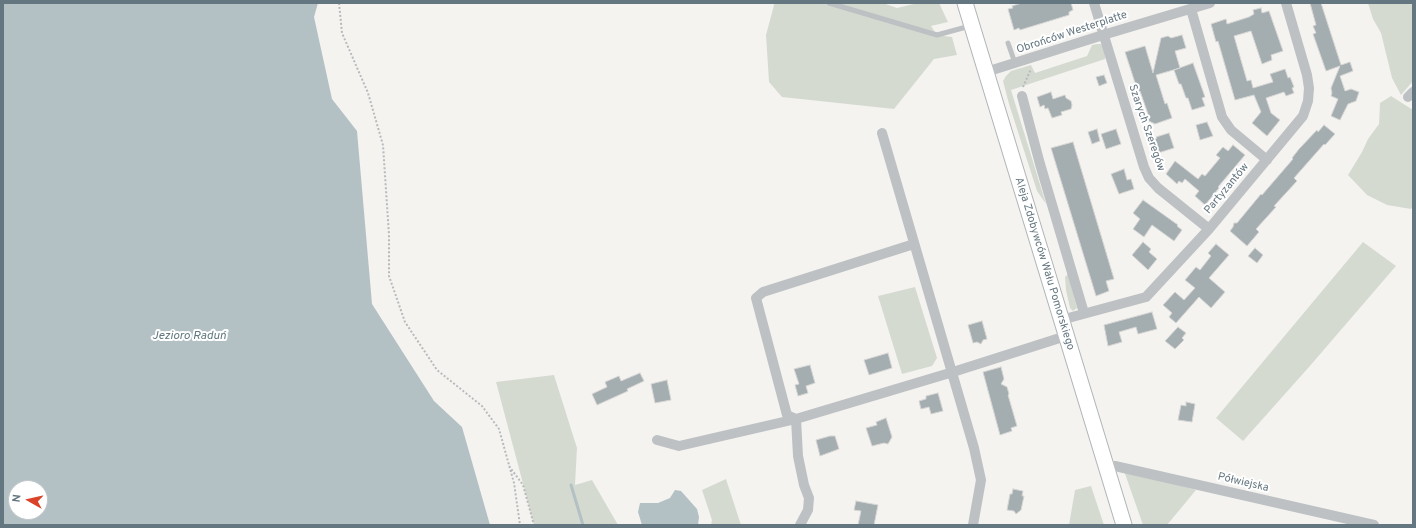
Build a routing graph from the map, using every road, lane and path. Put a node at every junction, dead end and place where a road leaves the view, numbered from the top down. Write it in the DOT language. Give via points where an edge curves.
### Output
graph roads {
  1 [pos="340,3"];
  2 [pos="829,3"];
  3 [pos="965,3"];
  4 [pos="1094,3"];
  5 [pos="1210,3"];
  6 [pos="1286,3"];
  7 [pos="1191,9"];
  8 [pos="972,26"];
  9 [pos="1103,35"];
  10 [pos="1008,43"];
  11 [pos="1015,63"];
  12 [pos="1032,66"];
  13 [pos="986,72"];
  14 [pos="1022,96"];
  15 [pos="882,133"];
  16 [pos="1267,160"];
  17 [pos="1209,229"];
  18 [pos="914,244"];
  19 [pos="1084,313"];
  20 [pos="1061,320"];
  21 [pos="1066,336"];
  22 [pos="952,372"];
  23 [pos="796,419"];
  24 [pos="657,440"];
  25 [pos="509,465"];
  26 [pos="1107,469"];
  27 [pos="520,525"];
  28 [pos="534,525"];
  29 [pos="800,525"];
  30 [pos="973,525"];
  31 [pos="1124,525"];
  32 [pos="1374,525"];
  1 -- 25 [label="path" via="342,33 368,94 383,145 390,235 389,276 405,322 437,370 482,406 499,429"];
  2 -- 8 [label="lane" via="937,35"];
  3 -- 8 [label="main road, Aleja Zdobywców Wału Pomorskiego"];
  4 -- 9 [label="street, Szarych Szeregów"];
  5 -- 7 [label="street, Obrońców Westerplatte"];
  6 -- 16 [label="street, Partyzantów" via="1308,75 1308,101 1303,116"];
  7 -- 9 [label="street, Obrońców Westerplatte"];
  7 -- 16 [label="street" via="1222,117 1231,130"];
  8 -- 13 [label="main road, Aleja Zdobywców Wału Pomorskiego"];
  9 -- 11 [label="street, Obrońców Westerplatte"];
  9 -- 17 [label="street, Szarych Szeregów" via="1149,178"];
  10 -- 11 [label="lane"];
  11 -- 13 [label="street, Obrońców Westerplatte"];
  12 -- 14 [label="path" via="1023,85"];
  13 -- 20 [label="main road, Aleja Zdobywców Wału Pomorskiego"];
  14 -- 19 [label="street"];
  15 -- 18 [label="street"];
  16 -- 17 [label="street, Partyzantów"];
  17 -- 19 [label="street, Partyzantów" via="1146,297"];
  18 -- 22 [label="street"];
  18 -- 23 [label="street" via="763,292 756,298 787,414"];
  19 -- 20 [label="street, Partyzantów"];
  20 -- 21 [label="main road, Aleja Zdobywców Wału Pomorskiego"];
  21 -- 22 [label="street"];
  21 -- 26 [label="main road, Aleja Zdobywców Wału Pomorskiego"];
  22 -- 23 [label="street"];
  22 -- 30 [label="street" via="981,480"];
  23 -- 24 [label="street" via="679,446"];
  23 -- 29 [label="street" via="798,456 809,498 808,510"];
  25 -- 27 [label="path"];
  25 -- 28 [label="path" via="523,485"];
  26 -- 31 [label="main road, Aleja Zdobywców Wału Pomorskiego"];
  26 -- 32 [label="street, Półwiejska" via="1116,466"];
}
